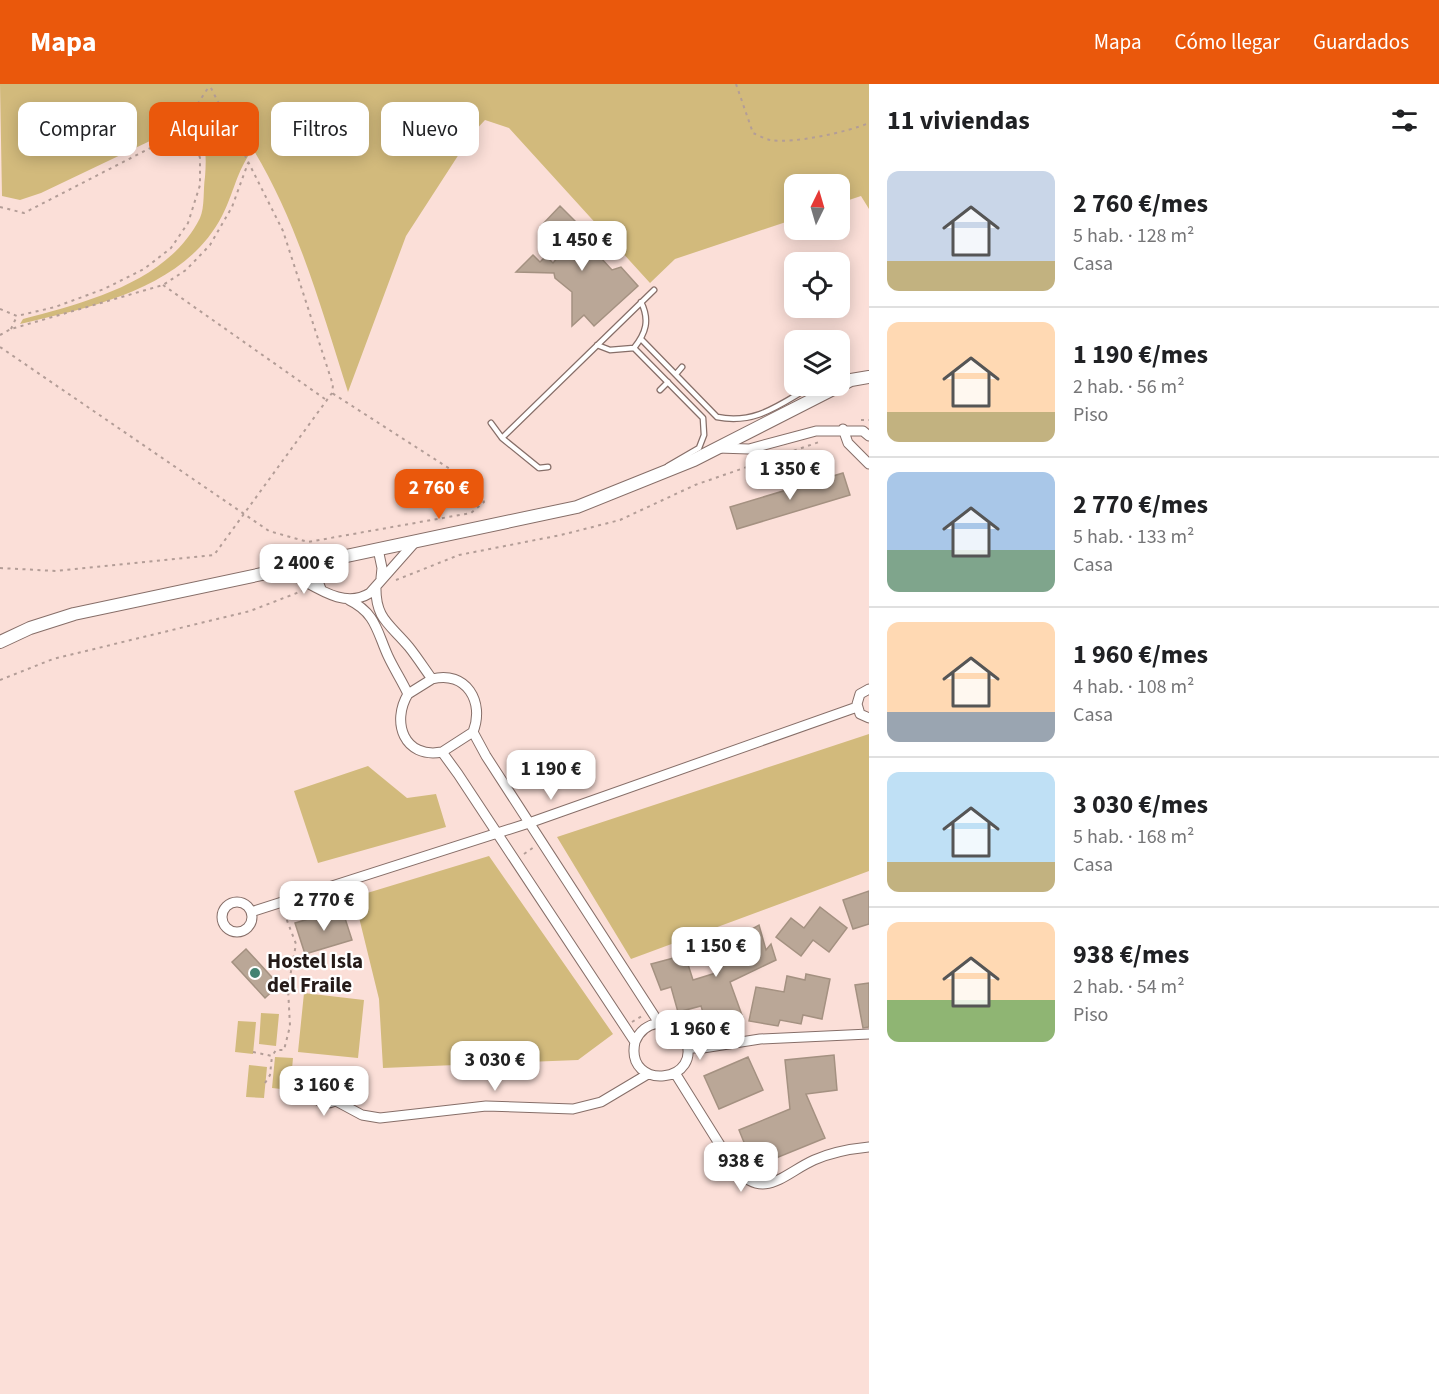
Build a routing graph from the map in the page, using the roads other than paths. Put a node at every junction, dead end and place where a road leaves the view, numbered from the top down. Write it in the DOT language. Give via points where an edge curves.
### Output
graph roads {
  1 [pos="654,290"];
  2 [pos="641,302"];
  3 [pos="641,339"];
  4 [pos="597,345"];
  5 [pos="634,348"];
  6 [pos="682,367"];
  7 [pos="676,374"];
  8 [pos="869,377"];
  9 [pos="850,379"];
  10 [pos="668,382"];
  11 [pos="660,390"];
  12 [pos="794,396"];
  13 [pos="815,396"];
  14 [pos="491,423"];
  15 [pos="843,429"];
  16 [pos="869,436"];
  17 [pos="501,438"];
  18 [pos="718,448"];
  19 [pos="869,464"];
  20 [pos="549,467"];
  21 [pos="652,477"];
  22 [pos="416,540"];
  23 [pos="378,549"];
  24 [pos="311,563"];
  25 [pos="283,570"];
  26 [pos="382,582"];
  27 [pos="321,590"];
  28 [pos="349,600"];
  29 [pos="0,642"];
  30 [pos="432,679"];
  31 [pos="869,689"];
  32 [pos="408,694"];
  33 [pos="857,707"];
  34 [pos="869,718"];
  35 [pos="473,732"];
  36 [pos="442,752"];
  37 [pos="529,823"];
  38 [pos="496,834"];
  39 [pos="251,912"];
  40 [pos="659,1023"];
  41 [pos="869,1034"];
  42 [pos="635,1042"];
  43 [pos="688,1048"];
  44 [pos="675,1073"];
  45 [pos="648,1074"];
  46 [pos="336,1101"];
  47 [pos="869,1147"];
  1 -- 2 [label="lane"];
  2 -- 3 [label="lane" via="647,324"];
  2 -- 4 [label="lane"];
  3 -- 5 [label="lane"];
  3 -- 7 [label="lane"];
  4 -- 5 [label="lane" via="610,350"];
  4 -- 17 [label="lane"];
  5 -- 10 [label="lane"];
  6 -- 7 [label="lane"];
  7 -- 12 [label="lane" via="717,417 732,420 753,418"];
  8 -- 9 [label="main road"];
  10 -- 11 [label="lane"];
  10 -- 21 [label="lane" via="703,418 704,435 699,448"];
  13 -- 18 [label="main road"];
  14 -- 17 [label="lane"];
  15 -- 16 [label="street" via="863,431"];
  15 -- 18 [label="street" via="816,430 748,449"];
  15 -- 19 [label="street" via="848,444"];
  17 -- 20 [label="lane" via="539,468"];
  18 -- 21 [label="main road"];
  21 -- 22 [label="main road" via="577,507"];
  22 -- 23 [label="main road"];
  22 -- 26 [label="street"];
  23 -- 24 [label="main road"];
  23 -- 26 [label="street"];
  24 -- 25 [label="main road"];
  24 -- 27 [label="street"];
  25 -- 27 [label="street"];
  25 -- 29 [label="main road" via="74,614"];
  26 -- 28 [label="street" via="362,598"];
  26 -- 30 [label="street" via="376,608"];
  27 -- 28 [label="street"];
  28 -- 32 [label="street" via="379,627 387,655"];
  30 -- 32 [label="street"];
  30 -- 35 [label="street" via="453,677 471,692 478,711"];
  31 -- 33 [label="street" via="858,697"];
  32 -- 36 [label="street" via="400,707 399,724 407,740 416,750"];
  33 -- 34 [label="street" via="860,714"];
  33 -- 37 [label="street"];
  35 -- 36 [label="street"];
  35 -- 37 [label="street"];
  36 -- 38 [label="street"];
  37 -- 38 [label="street"];
  37 -- 40 [label="street"];
  38 -- 39 [label="street"];
  38 -- 42 [label="street"];
  40 -- 42 [label="street" via="645,1028"];
  40 -- 43 [label="street" via="680,1030"];
  41 -- 43 [label="street" via="760,1039"];
  42 -- 45 [label="street" via="636,1059"];
  43 -- 44 [label="street" via="685,1062"];
  44 -- 45 [label="street" via="663,1077"];
  44 -- 47 [label="street" via="745,1180 760,1185 777,1182 831,1153"];
  45 -- 46 [label="street" via="601,1102 573,1109 486,1106 380,1118"];
}
